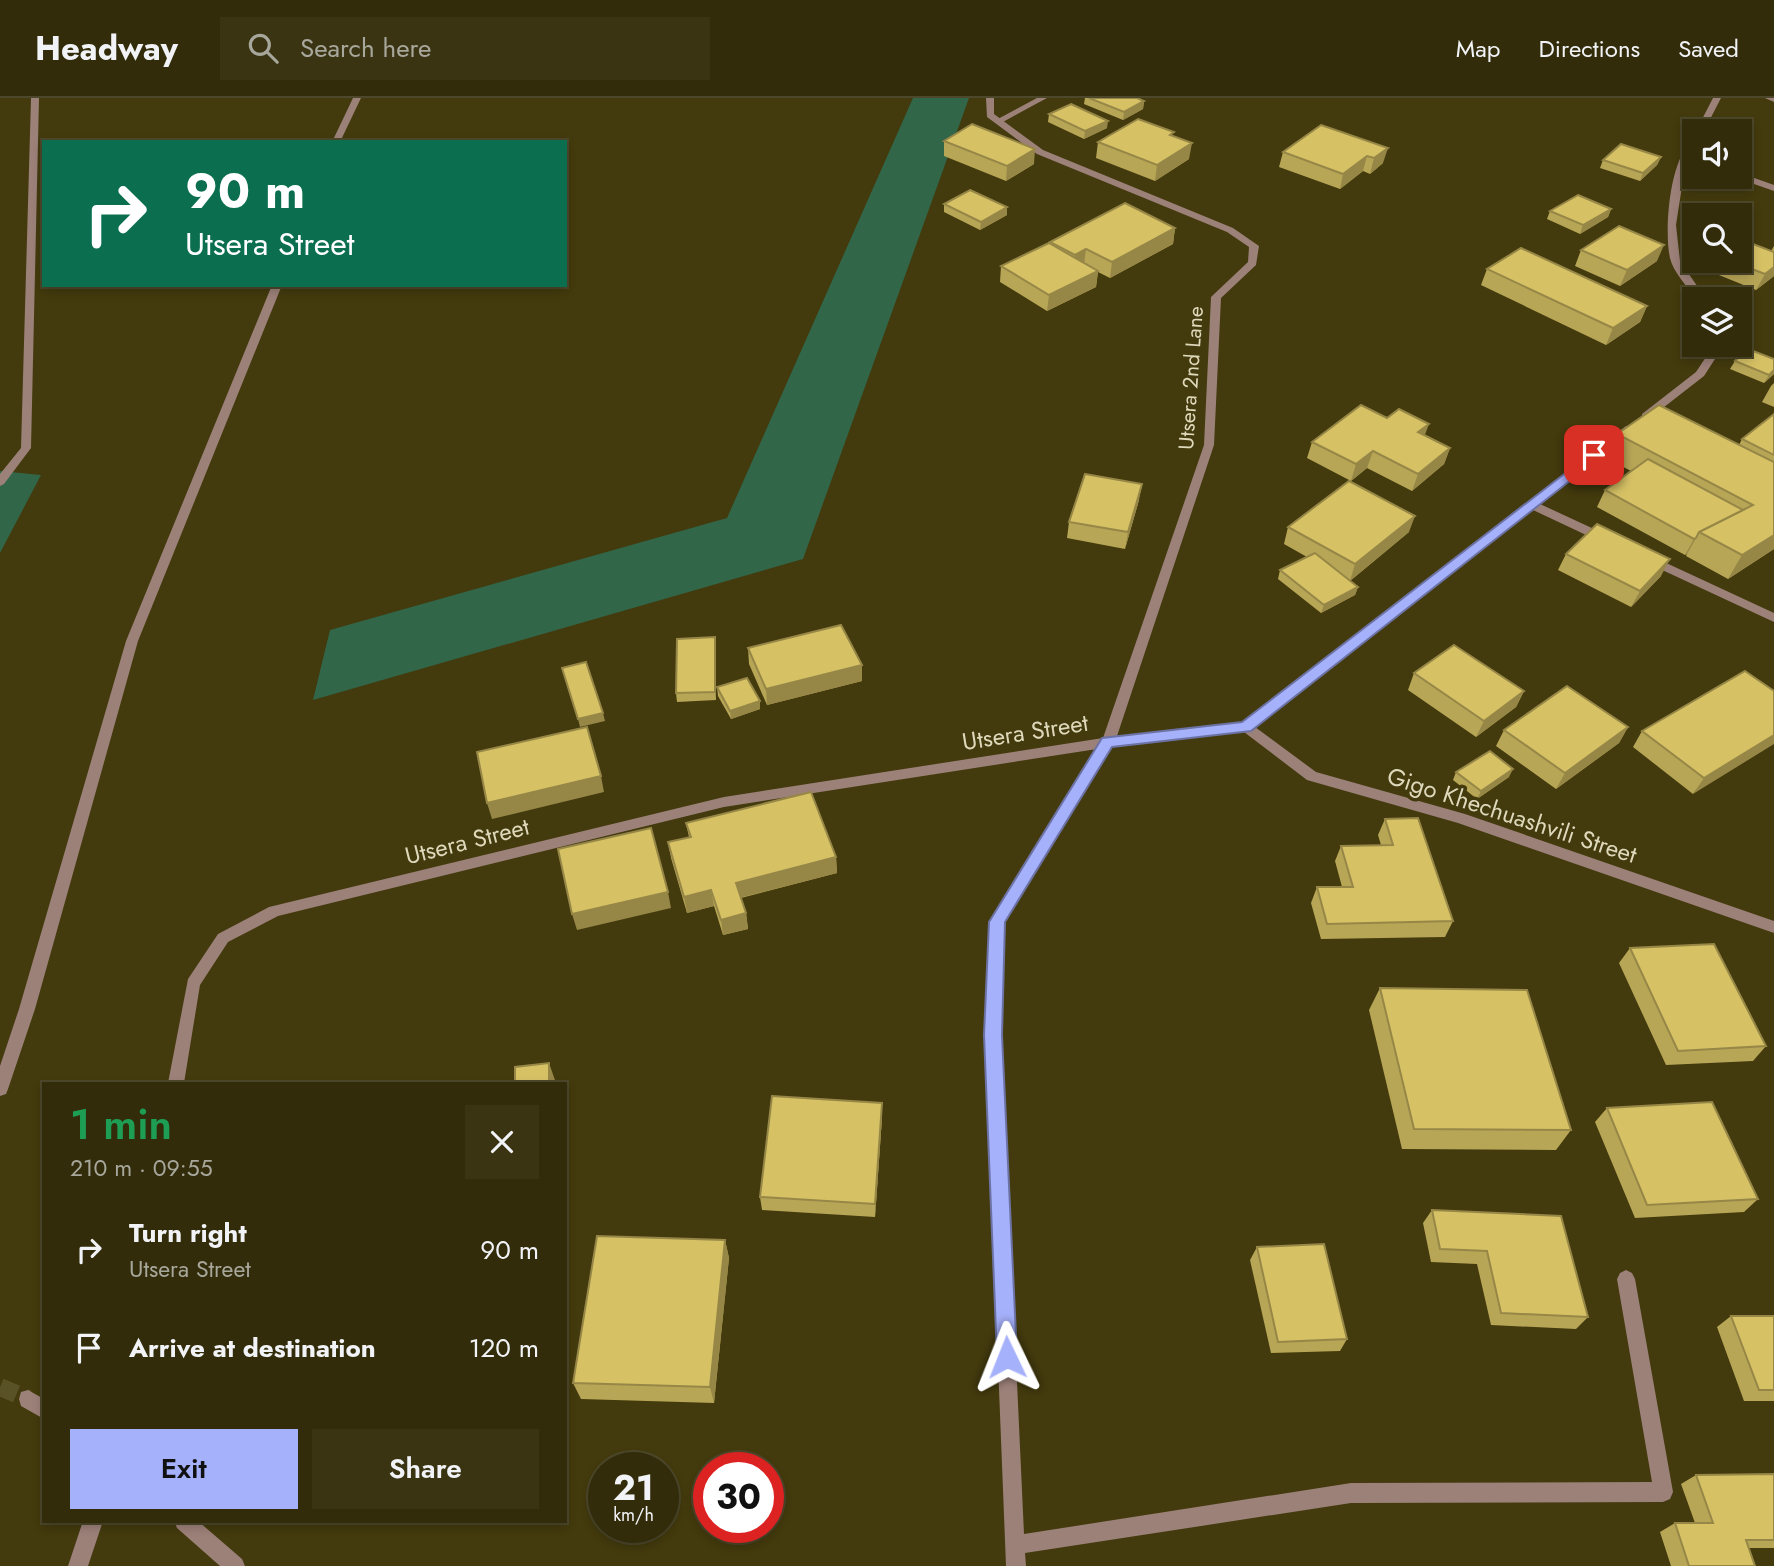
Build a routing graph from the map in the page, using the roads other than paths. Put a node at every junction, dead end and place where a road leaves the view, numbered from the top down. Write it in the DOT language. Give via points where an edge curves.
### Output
graph roads {
  1 [pos="35,98"];
  2 [pos="357,98"];
  3 [pos="990,98"];
  4 [pos="1044,98"];
  5 [pos="1717,98"];
  6 [pos="1706,119"];
  7 [pos="998,121"];
  8 [pos="337,140"];
  9 [pos="1682,166"];
  10 [pos="1752,180"];
  11 [pos="1774,188"];
  12 [pos="276,287"];
  13 [pos="1693,287"];
  14 [pos="1711,357"];
  15 [pos="0,482"];
  16 [pos="1530,504"];
  17 [pos="1616,544"];
  18 [pos="1640,555"];
  19 [pos="1774,618"];
  20 [pos="1246,727"];
  21 [pos="1108,742"];
  22 [pos="1774,928"];
  23 [pos="176,1082"];
  24 [pos="0,1089"];
  25 [pos="1626,1279"];
  26 [pos="28,1399"];
  27 [pos="42,1409"];
  28 [pos="92,1523"];
  29 [pos="186,1523"];
  30 [pos="1015,1545"];
  31 [pos="78,1566"];
  32 [pos="235,1566"];
  33 [pos="1016,1566"];
  1 -- 15 [label="street" via="26,449"];
  2 -- 8 [label="street"];
  3 -- 7 [label="street" via="990,115"];
  4 -- 7 [label="street"];
  5 -- 6 [label="street"];
  7 -- 21 [label="street, Utsera 2nd Lane" via="1040,152 1230,230 1254,246 1253,263 1216,297 1209,445"];
  9 -- 13 [label="street" via="1671,225 1675,261"];
  10 -- 11 [label="street"];
  12 -- 24 [label="street" via="132,640"];
  14 -- 16 [label="street" via="1700,374"];
  16 -- 17 [label="street"];
  16 -- 20 [label="street"];
  18 -- 19 [label="street"];
  20 -- 21 [label="street, Utsera Street"];
  20 -- 22 [label="street, Gigo Khechuashvili Street" via="1312,776 1460,818"];
  21 -- 23 [label="street, Utsera Street" via="724,802 274,911 223,938 193,984"];
  21 -- 30 [label="street" via="997,922 993,1035"];
  25 -- 30 [label="street" via="1663,1492 1351,1493"];
  26 -- 27 [label="street"];
  28 -- 31 [label="street"];
  29 -- 32 [label="street"];
  30 -- 33 [label="street"];
}
